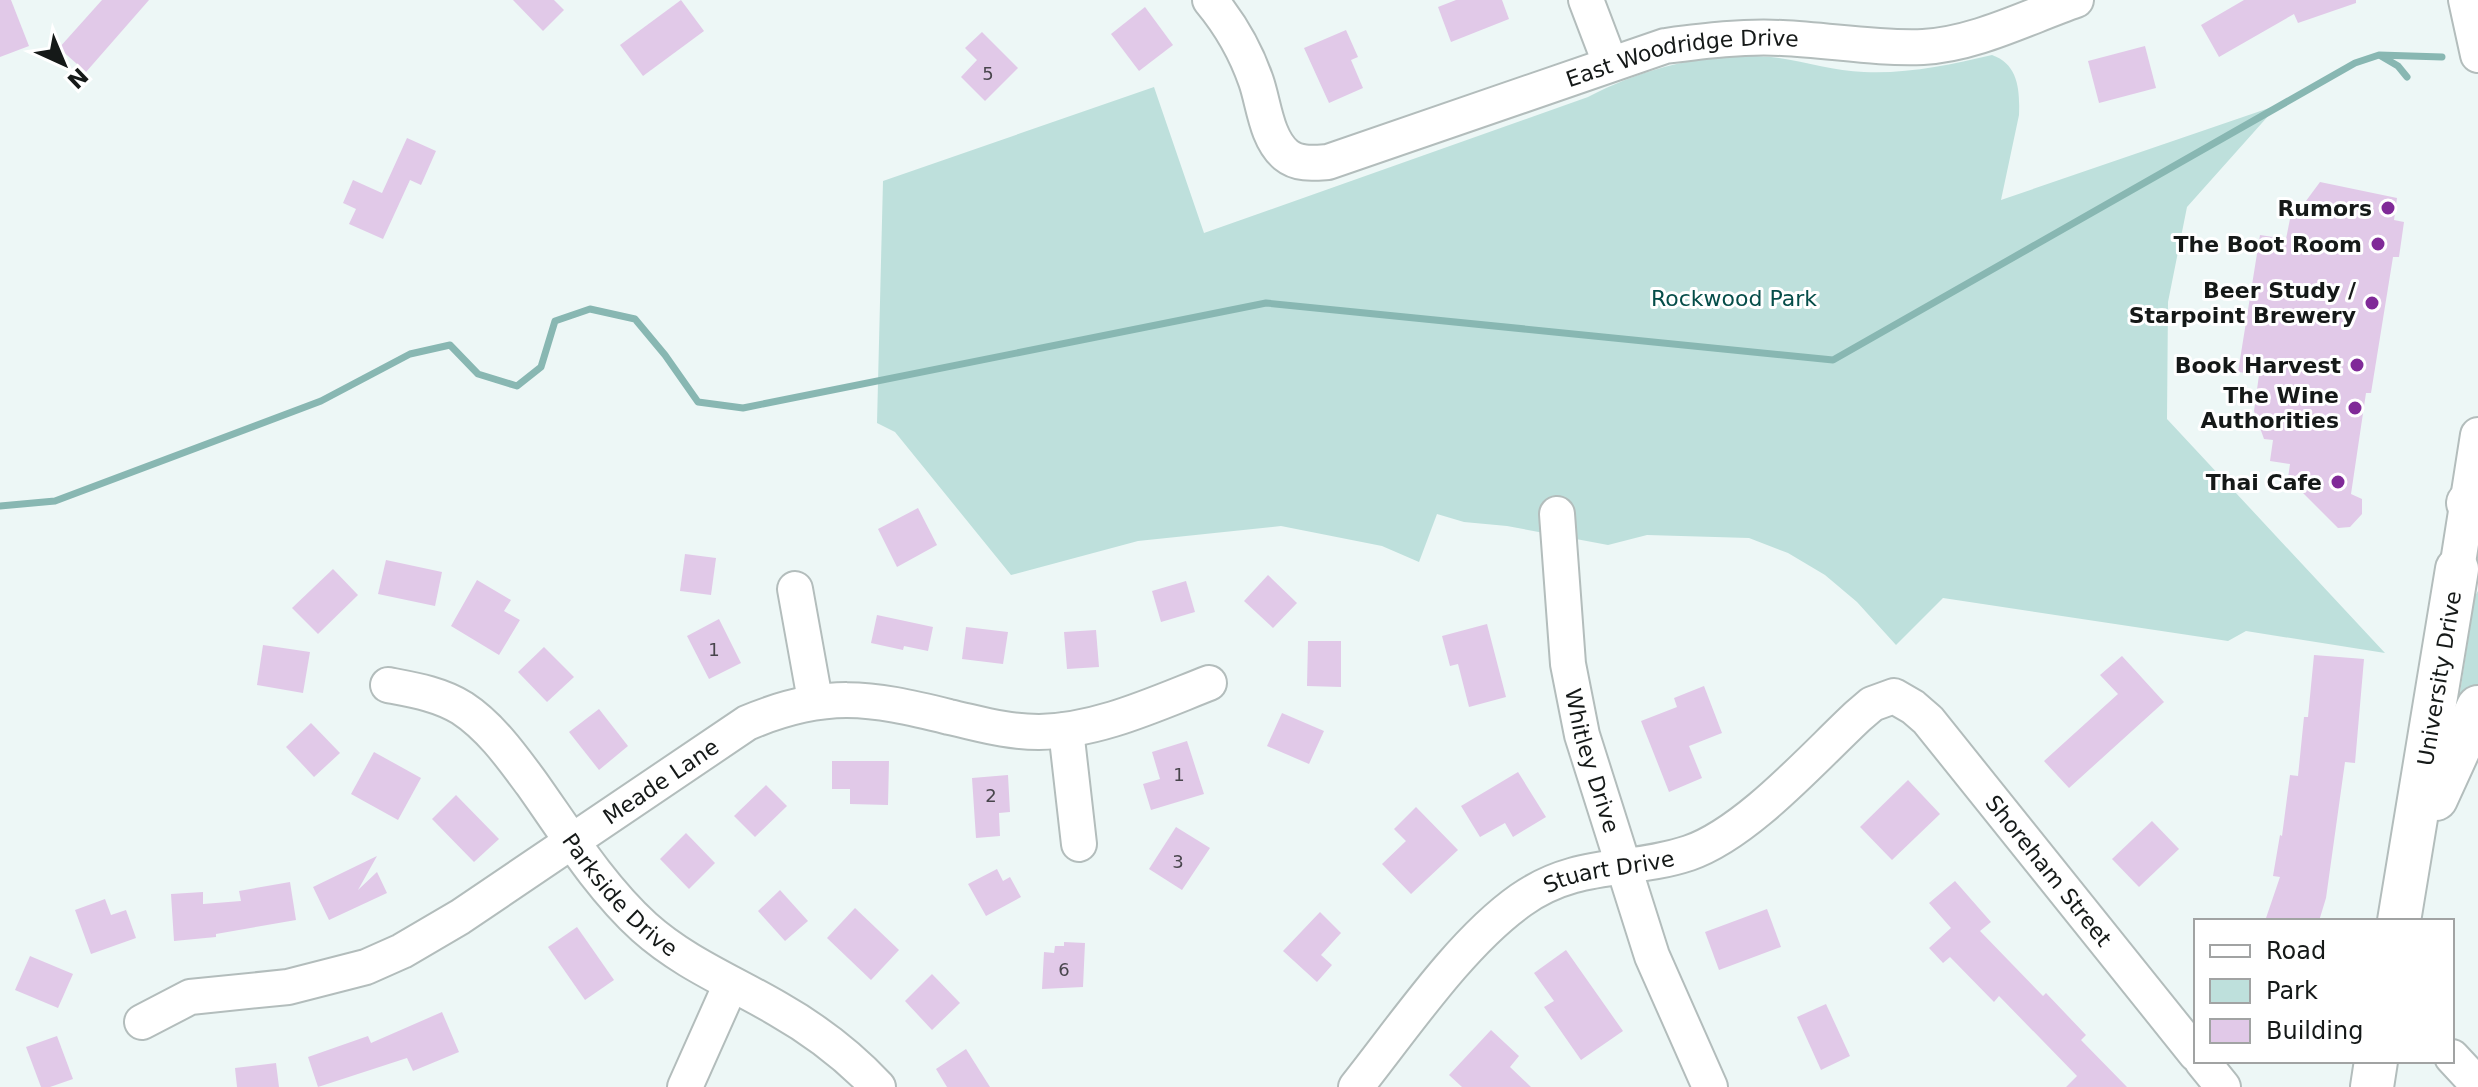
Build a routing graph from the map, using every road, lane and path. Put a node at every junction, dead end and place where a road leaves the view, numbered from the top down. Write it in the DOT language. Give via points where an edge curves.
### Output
graph roads {
  1 [pos="1210,0"];
  2 [pos="1586,0"];
  3 [pos="2076,0"];
  4 [pos="2466,0"];
  5 [pos="2024,8"];
  6 [pos="2478,55"];
  7 [pos="1610,63"];
  8 [pos="2478,435"];
  9 [pos="2473,504"];
  10 [pos="1557,514"];
  11 [pos="2471,565"];
  12 [pos="795,589"];
  13 [pos="1209,683"];
  14 [pos="388,685"];
  15 [pos="1894,696"];
  16 [pos="815,700"];
  17 [pos="2478,707"];
  18 [pos="1066,730"];
  19 [pos="574,841"];
  20 [pos="1079,844"];
  21 [pos="2409,863"];
  22 [pos="1624,865"];
  23 [pos="2399,919"];
  24 [pos="731,984"];
  25 [pos="142,1022"];
  26 [pos="2194,1052"];
  27 [pos="2454,1059"];
  28 [pos="2204,1063"];
  29 [pos="2376,1063"];
  30 [pos="2478,1085"];
  31 [pos="685,1087"];
  32 [pos="878,1087"];
  33 [pos="1356,1087"];
  34 [pos="1710,1087"];
  35 [pos="2223,1087"];
  36 [pos="2372,1087"];
  1 -- 7 [label="street, East Woodridge Drive" via="1240,43 1273,137 1286,155 1309,164 1328,162"];
  2 -- 7 [label="street"];
  3 -- 5 [label="street, East Woodridge Drive"];
  4 -- 6 [label="street"];
  5 -- 7 [label="street, East Woodridge Drive" via="1957,41 1923,47 1713,39 1665,46"];
  8 -- 9 [label="street, University Drive"];
  9 -- 11 [label="street, University Drive"];
  10 -- 22 [label="street, Whitley Drive" via="1568,664 1582,735"];
  11 -- 21 [label="main road, University Drive"];
  12 -- 16 [label="street"];
  13 -- 18 [label="street, Meade Lane"];
  14 -- 19 [label="street, Parkside Drive" via="432,693 485,725"];
  15 -- 22 [label="street, Stuart Drive" via="1872,704 1722,837 1664,860"];
  15 -- 26 [label="street, Shoreham Street" via="1928,720"];
  16 -- 18 [label="street, Meade Lane" via="917,709 986,728"];
  16 -- 19 [label="street, Meade Lane" via="747,723"];
  17 -- 21 [label="main road"];
  18 -- 20 [label="street"];
  19 -- 24 [label="street, Parkside Drive" via="646,929"];
  19 -- 25 [label="street, Meade Lane" via="426,939 378,962 288,987 190,997"];
  21 -- 23 [label="main road, University Drive"];
  22 -- 33 [label="street, Stuart Drive" via="1560,879 1519,901 1454,964"];
  22 -- 34 [label="street, Whitley Drive" via="1652,956"];
  24 -- 31 [label="street"];
  24 -- 32 [label="street, Parkside Drive" via="816,1033"];
  27 -- 30 [label="street"];
  28 -- 35 [label="street"];
  29 -- 36 [label="main road"];
}
